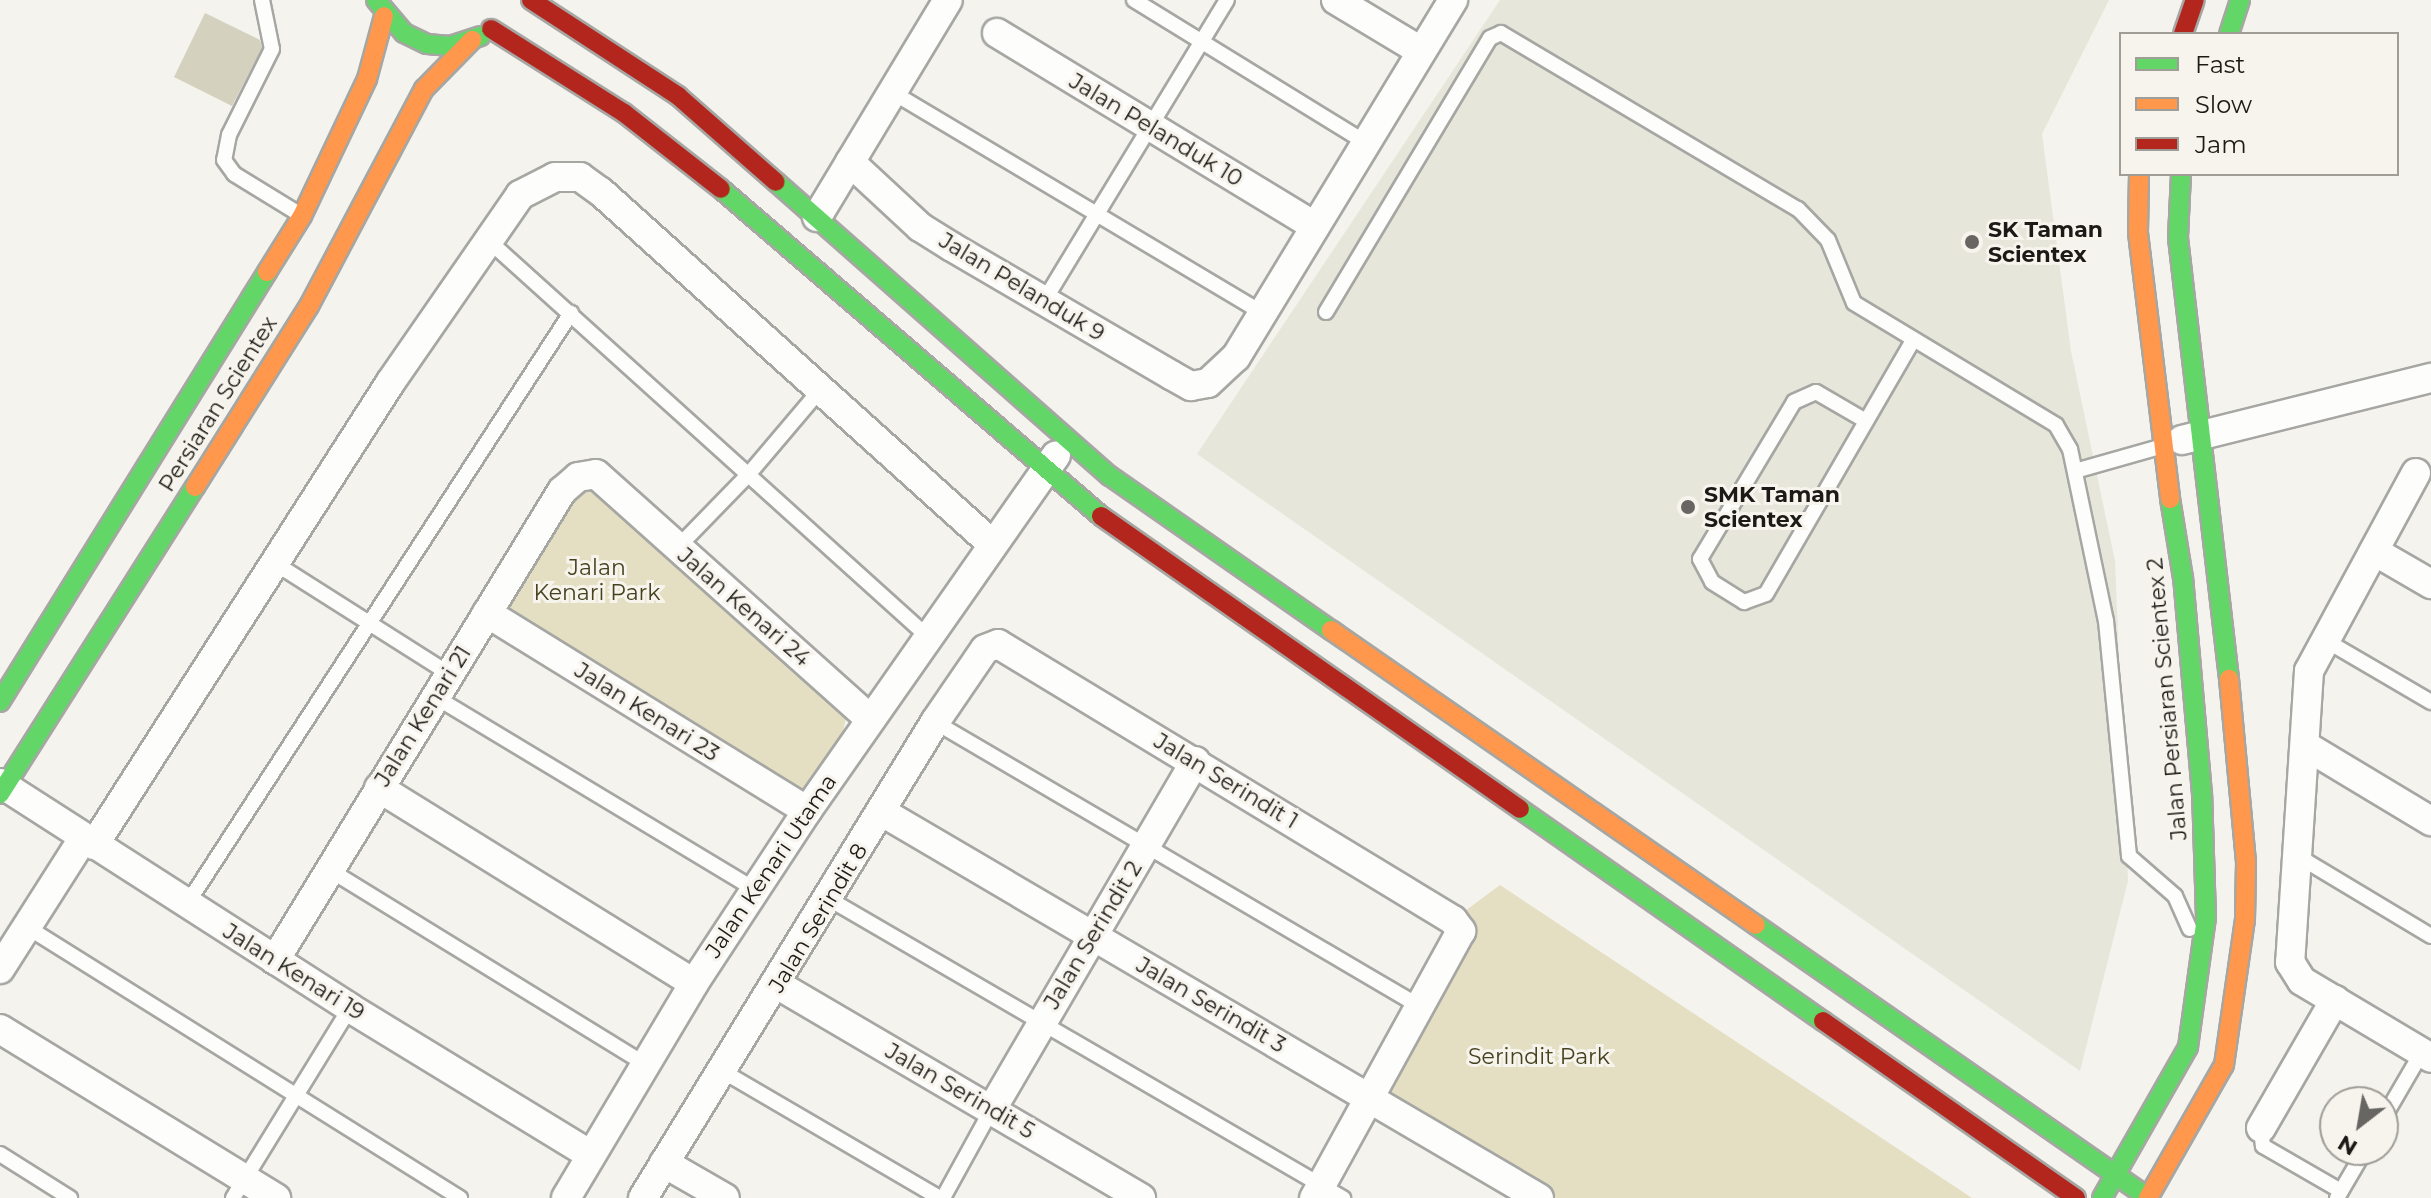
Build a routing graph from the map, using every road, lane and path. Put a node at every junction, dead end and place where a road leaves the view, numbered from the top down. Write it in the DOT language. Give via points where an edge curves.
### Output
graph roads {
  1 [pos="262,0"];
  2 [pos="531,0"];
  3 [pos="948,0"];
  4 [pos="1134,0"];
  5 [pos="1227,0"];
  6 [pos="1336,0"];
  7 [pos="1453,0"];
  8 [pos="2195,0"];
  9 [pos="2240,0"];
  10 [pos="380,8"];
  11 [pos="507,12"];
  12 [pos="491,29"];
  13 [pos="2184,32"];
  14 [pos="2230,32"];
  15 [pos="997,33"];
  16 [pos="472,40"];
  17 [pos="1202,41"];
  18 [pos="1421,51"];
  19 [pos="892,92"];
  20 [pos="1150,127"];
  21 [pos="1366,143"];
  22 [pos="850,162"];
  23 [pos="2139,176"];
  24 [pos="2181,176"];
  25 [pos="1097,215"];
  26 [pos="302,216"];
  27 [pos="817,217"];
  28 [pos="1315,226"];
  29 [pos="489,241"];
  30 [pos="845,296"];
  31 [pos="1044,301"];
  32 [pos="1326,312"];
  33 [pos="571,313"];
  34 [pos="1262,313"];
  35 [pos="1913,340"];
  36 [pos="2431,378"];
  37 [pos="820,390"];
  38 [pos="1866,421"];
  39 [pos="2197,435"];
  40 [pos="1066,442"];
  41 [pos="2162,446"];
  42 [pos="1045,469"];
  43 [pos="2075,471"];
  44 [pos="2424,471"];
  45 [pos="748,475"];
  46 [pos="578,477"];
  47 [pos="991,543"];
  48 [pos="677,548"];
  49 [pos="2374,551"];
  50 [pos="273,562"];
  51 [pos="2431,584"];
  52 [pos="487,613"];
  53 [pos="370,622"];
  54 [pos="927,636"];
  55 [pos="2325,640"];
  56 [pos="998,644"];
  57 [pos="441,685"];
  58 [pos="0,702"];
  59 [pos="2431,702"];
  60 [pos="870,719"];
  61 [pos="935,722"];
  62 [pos="2306,746"];
  63 [pos="1195,761"];
  64 [pos="2,788"];
  65 [pos="379,788"];
  66 [pos="807,811"];
  67 [pos="882,812"];
  68 [pos="2431,821"];
  69 [pos="89,841"];
  70 [pos="1147,845"];
  71 [pos="2296,855"];
  72 [pos="328,869"];
  73 [pos="756,890"];
  74 [pos="829,899"];
  75 [pos="187,904"];
  76 [pos="27,927"];
  77 [pos="1092,935"];
  78 [pos="2431,936"];
  79 [pos="275,960"];
  80 [pos="0,969"];
  81 [pos="694,983"];
  82 [pos="778,985"];
  83 [pos="2198,988"];
  84 [pos="2335,1000"];
  85 [pos="1419,1006"];
  86 [pos="350,1008"];
  87 [pos="1040,1022"];
  88 [pos="0,1029"];
  89 [pos="2426,1055"];
  90 [pos="645,1064"];
  91 [pos="724,1072"];
  92 [pos="2399,1095"];
  93 [pos="297,1096"];
  94 [pos="1367,1097"];
  95 [pos="2160,1098"];
  96 [pos="2005,1100"];
  97 [pos="992,1109"];
  98 [pos="2261,1128"];
  99 [pos="2117,1131"];
  100 [pos="2096,1136"];
  101 [pos="0,1154"];
  102 [pos="591,1155"];
  103 [pos="664,1163"];
  104 [pos="2356,1166"];
  105 [pos="2115,1176"];
  106 [pos="238,1188"];
  107 [pos="1326,1194"];
  108 [pos="2339,1195"];
  109 [pos="70,1198"];
  110 [pos="276,1198"];
  111 [pos="460,1198"];
  112 [pos="566,1198"];
  113 [pos="643,1198"];
  114 [pos="725,1198"];
  115 [pos="942,1198"];
  116 [pos="1141,1198"];
  117 [pos="1539,1198"];
  118 [pos="2076,1198"];
  119 [pos="2102,1198"];
  120 [pos="2149,1198"];
  1 -- 26 [label="lane" via="272,49 229,135 224,160 234,174"];
  2 -- 27 [label="street" via="678,96"];
  3 -- 19 [label="street"];
  4 -- 17 [label="lane"];
  5 -- 17 [label="lane"];
  6 -- 18 [label="street"];
  7 -- 18 [label="street"];
  8 -- 13 [label="street"];
  9 -- 14 [label="street"];
  10 -- 16 [label="street" via="404,33 427,44"];
  10 -- 26 [label="street, Persiaran Scientex" via="367,79"];
  11 -- 12 [label="street"];
  12 -- 16 [label="street"];
  12 -- 30 [label="street" via="683,157"];
  15 -- 20 [label="street, Jalan Pelanduk 10"];
  16 -- 64 [label="street, Persiaran Scientex" via="424,89 309,306"];
  17 -- 20 [label="lane"];
  17 -- 21 [label="lane"];
  18 -- 21 [label="street"];
  19 -- 22 [label="street"];
  19 -- 25 [label="lane"];
  20 -- 25 [label="lane"];
  20 -- 28 [label="street, Jalan Pelanduk 10"];
  21 -- 28 [label="street"];
  22 -- 27 [label="street"];
  22 -- 31 [label="street, Jalan Pelanduk 9" via="920,227"];
  23 -- 41 [label="street, Jalan Persiaran Scientex 2" via="2138,233"];
  24 -- 39 [label="street" via="2178,238"];
  25 -- 31 [label="lane"];
  25 -- 34 [label="lane"];
  26 -- 58 [label="street, Persiaran Scientex"];
  27 -- 30 [label="street" via="813,246"];
  27 -- 40 [label="street"];
  28 -- 34 [label="street"];
  29 -- 33 [label="lane"];
  29 -- 37 [label="street" via="520,195 571,175 612,202"];
  29 -- 50 [label="street"];
  30 -- 42 [label="street"];
  31 -- 34 [label="street, Jalan Pelanduk 9" via="1191,386 1222,375"];
  32 -- 35 [label="lane" via="1490,38 1501,33 1798,209 1828,240 1854,303"];
  33 -- 45 [label="lane"];
  33 -- 53 [label="lane"];
  35 -- 38 [label="lane"];
  35 -- 43 [label="lane" via="2056,425"];
  36 -- 39 [label="street"];
  37 -- 45 [label="lane"];
  37 -- 47 [label="street"];
  38 -- 38 [label="lane" via="1766,594 1744,602 1712,582 1700,559 1794,402 1816,392"];
  39 -- 41 [label="street"];
  39 -- 120 [label="street" via="2219,573 2246,862 2245,920 2224,1065"];
  40 -- 42 [label="street, Jalan Kenari Utama"];
  40 -- 96 [label="street"];
  41 -- 43 [label="lane"];
  41 -- 83 [label="street, Jalan Persiaran Scientex 2" via="2183,578 2202,794 2206,918"];
  42 -- 47 [label="street, Jalan Kenari Utama"];
  42 -- 118 [label="street" via="1111,523"];
  43 -- 83 [label="lane" via="2106,621 2129,856 2175,896 2186,913"];
  44 -- 49 [label="street"];
  45 -- 48 [label="lane"];
  45 -- 54 [label="lane"];
  46 -- 48 [label="street, Jalan Kenari 24" via="596,474"];
  46 -- 52 [label="street, Jalan Kenari 21" via="562,491"];
  47 -- 54 [label="street, Jalan Kenari Utama"];
  48 -- 60 [label="street, Jalan Kenari 24"];
  49 -- 51 [label="street"];
  49 -- 55 [label="street"];
  50 -- 53 [label="lane"];
  50 -- 69 [label="street"];
  52 -- 57 [label="street, Jalan Kenari 21"];
  52 -- 66 [label="street, Jalan Kenari 23"];
  53 -- 57 [label="lane"];
  53 -- 75 [label="lane"];
  54 -- 60 [label="street, Jalan Kenari Utama"];
  55 -- 59 [label="lane"];
  55 -- 62 [label="street" via="2309,671"];
  56 -- 61 [label="street, Jalan Serindit 8" via="985,649"];
  56 -- 63 [label="street, Jalan Serindit 1"];
  57 -- 65 [label="street, Jalan Kenari 21"];
  57 -- 73 [label="lane"];
  60 -- 66 [label="street, Jalan Kenari Utama"];
  61 -- 67 [label="street, Jalan Serindit 8"];
  61 -- 70 [label="lane"];
  62 -- 68 [label="street"];
  62 -- 71 [label="street"];
  63 -- 70 [label="street, Jalan Serindit 2"];
  63 -- 85 [label="street, Jalan Serindit 1" via="1453,920 1461,931"];
  64 -- 69 [label="street, Jalan Kenari 19"];
  65 -- 72 [label="street, Jalan Kenari 21"];
  65 -- 81 [label="street"];
  66 -- 73 [label="street, Jalan Kenari Utama"];
  67 -- 74 [label="street, Jalan Serindit 8"];
  67 -- 77 [label="street, Jalan Serindit 3"];
  69 -- 75 [label="street, Jalan Kenari 19"];
  69 -- 76 [label="street"];
  70 -- 77 [label="street, Jalan Serindit 2"];
  70 -- 85 [label="lane"];
  71 -- 78 [label="lane"];
  71 -- 84 [label="street" via="2290,962 2294,973"];
  72 -- 79 [label="street, Jalan Kenari 21"];
  72 -- 90 [label="lane"];
  73 -- 81 [label="street, Jalan Kenari Utama"];
  74 -- 82 [label="street, Jalan Serindit 8"];
  74 -- 87 [label="lane"];
  75 -- 79 [label="street, Jalan Kenari 19"];
  76 -- 80 [label="street"];
  76 -- 93 [label="lane"];
  77 -- 87 [label="street, Jalan Serindit 2"];
  77 -- 94 [label="street, Jalan Serindit 3"];
  79 -- 86 [label="street, Jalan Kenari 19"];
  81 -- 90 [label="street, Jalan Kenari Utama"];
  82 -- 91 [label="street, Jalan Serindit 8"];
  82 -- 97 [label="street, Jalan Serindit 5"];
  83 -- 95 [label="street, Jalan Persiaran Scientex 2" via="2188,1047"];
  84 -- 89 [label="street"];
  84 -- 98 [label="street"];
  85 -- 94 [label="street"];
  86 -- 93 [label="lane"];
  86 -- 102 [label="street, Jalan Kenari 19"];
  87 -- 97 [label="street, Jalan Serindit 2"];
  87 -- 107 [label="lane"];
  88 -- 106 [label="street"];
  89 -- 92 [label="lane"];
  90 -- 102 [label="street, Jalan Kenari Utama"];
  91 -- 103 [label="street, Jalan Serindit 8"];
  91 -- 115 [label="lane"];
  93 -- 106 [label="lane"];
  93 -- 111 [label="lane"];
  94 -- 107 [label="street"];
  94 -- 117 [label="street, Jalan Serindit 3"];
  95 -- 99 [label="street"];
  95 -- 105 [label="street, Jalan Persiaran Scientex 2"];
  96 -- 100 [label="street" via="2068,1130"];
  96 -- 105 [label="street"];
  97 -- 115 [label="lane"];
  97 -- 116 [label="street, Jalan Serindit 5"];
  98 -- 108 [label="lane" via="2263,1146"];
  101 -- 109 [label="lane"];
  102 -- 112 [label="street, Jalan Kenari Utama"];
  103 -- 113 [label="street, Jalan Serindit 8"];
  103 -- 114 [label="street"];
  104 -- 108 [label="lane"];
  105 -- 119 [label="street, Jalan Persiaran Scientex 2"];
  105 -- 120 [label="street"];
  106 -- 110 [label="street"];
}
